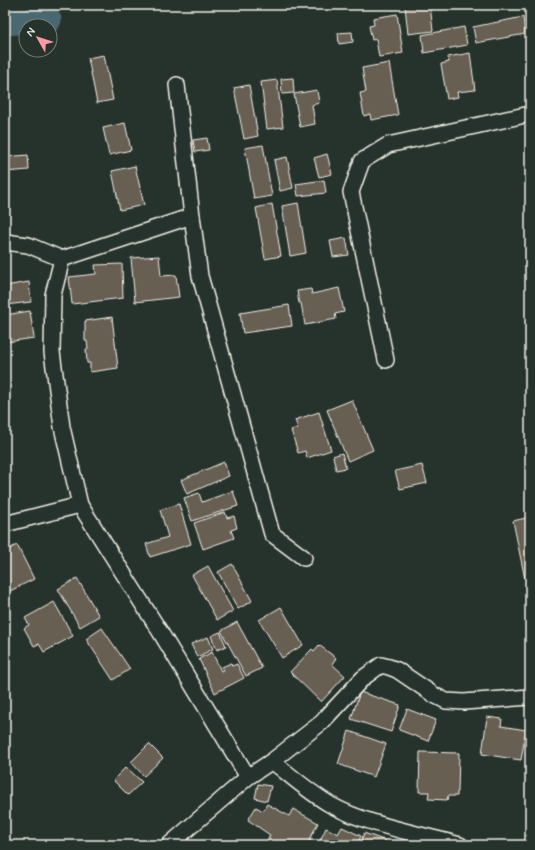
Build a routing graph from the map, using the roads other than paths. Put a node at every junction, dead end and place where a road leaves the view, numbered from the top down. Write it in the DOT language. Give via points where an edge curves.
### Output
graph roads {
  1 [pos="177,85"];
  2 [pos="530,114"];
  3 [pos="192,216"];
  4 [pos="5,242"];
  5 [pos="62,259"];
  6 [pos="386,360"];
  7 [pos="80,505"];
  8 [pos="5,524"];
  9 [pos="304,558"];
  10 [pos="530,697"];
  11 [pos="272,761"];
  12 [pos="248,777"];
  13 [pos="169,845"];
  14 [pos="460,845"];
  1 -- 3 [label="street"];
  2 -- 6 [label="street" via="388,145 362,161 350,192"];
  3 -- 5 [label="street"];
  3 -- 9 [label="street" via="200,276 272,534"];
  4 -- 5 [label="street" via="28,245"];
  5 -- 7 [label="street" via="53,295 52,352 62,427"];
  7 -- 8 [label="street"];
  7 -- 12 [label="street"];
  10 -- 11 [label="street" via="446,701 397,670 381,666 363,678 321,722"];
  11 -- 12 [label="street"];
  11 -- 14 [label="street" via="331,805 368,821"];
  12 -- 13 [label="street"];
}
